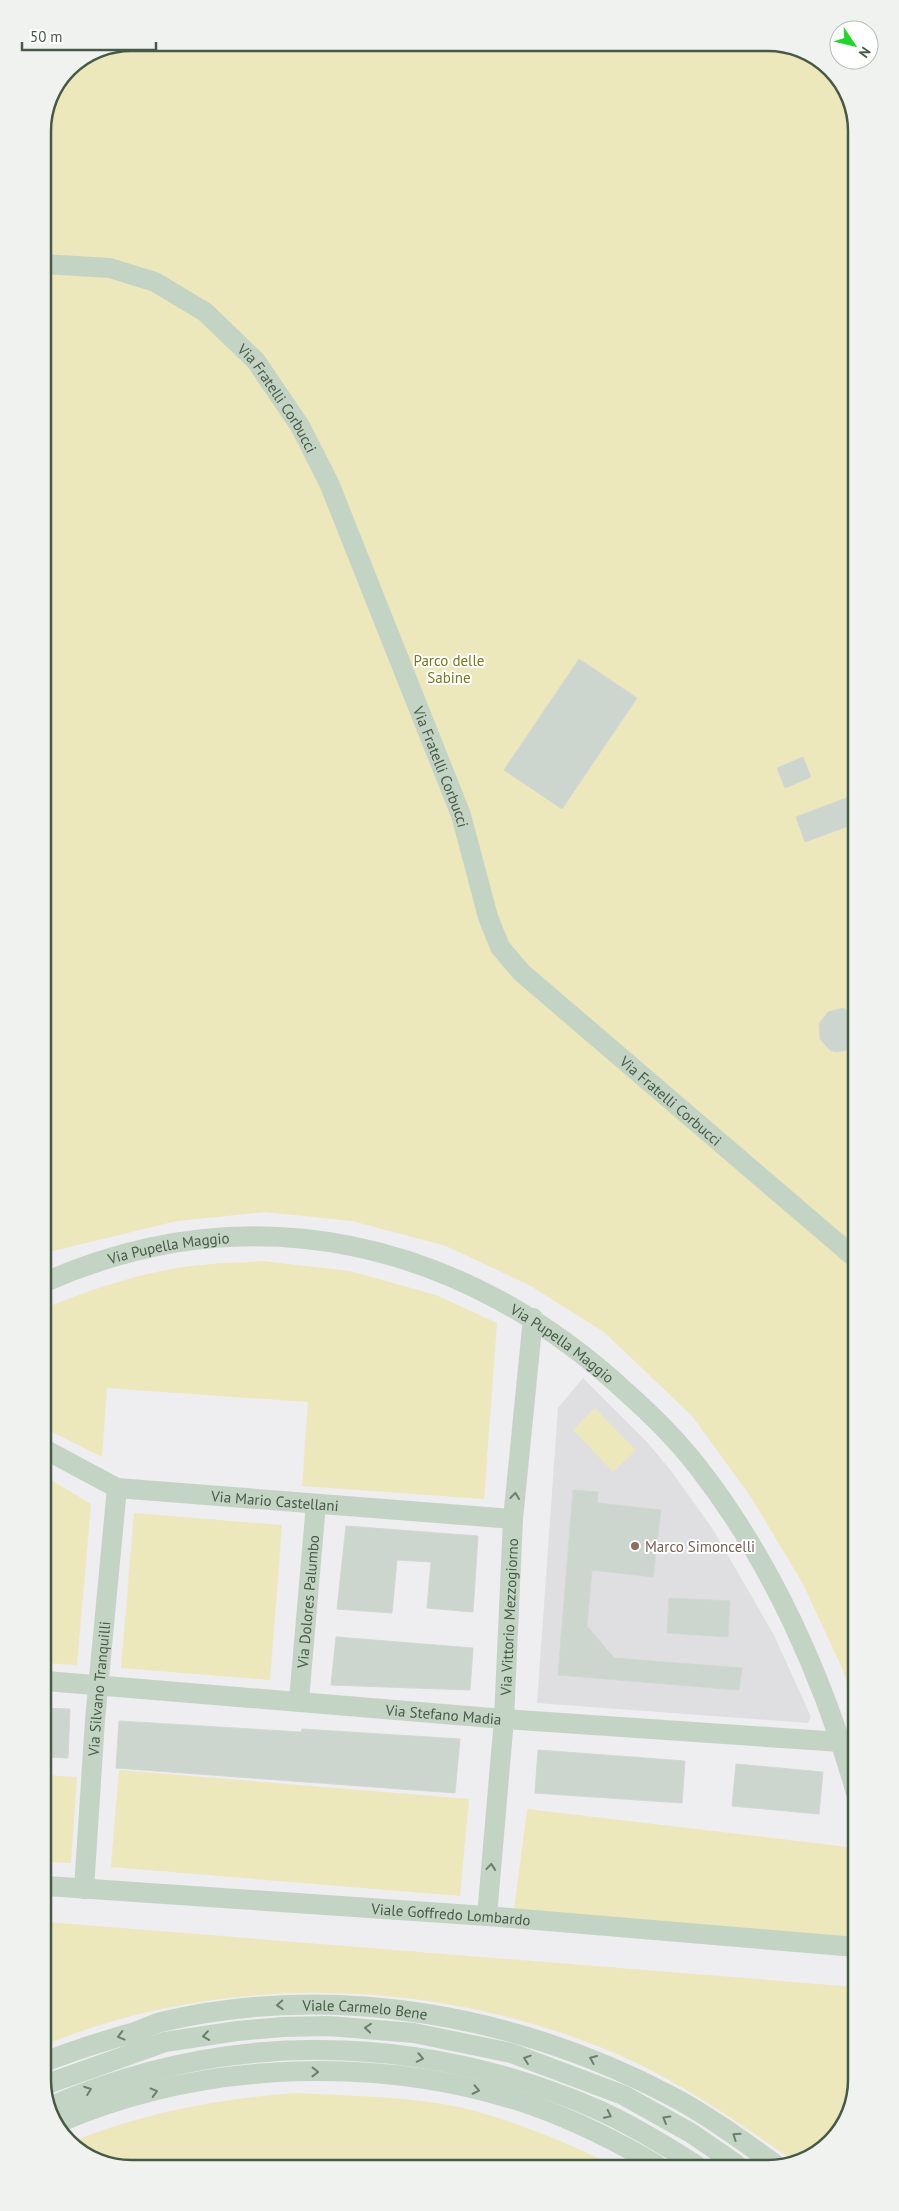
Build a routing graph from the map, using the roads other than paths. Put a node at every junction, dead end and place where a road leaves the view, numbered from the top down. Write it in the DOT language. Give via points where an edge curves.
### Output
graph roads {
  1 [pos="51,264"];
  2 [pos="848,1252"];
  3 [pos="51,1280"];
  4 [pos="533,1318"];
  5 [pos="51,1453"];
  6 [pos="117,1488"];
  7 [pos="316,1504"];
  8 [pos="513,1519"];
  9 [pos="51,1681"];
  10 [pos="98,1685"];
  11 [pos="299,1700"];
  12 [pos="504,1718"];
  13 [pos="841,1742"];
  14 [pos="848,1766"];
  15 [pos="51,1886"];
  16 [pos="84,1889"];
  17 [pos="487,1916"];
  18 [pos="848,1946"];
  19 [pos="96,2043"];
  20 [pos="51,2060"];
  21 [pos="116,2060"];
  22 [pos="129,2076"];
  23 [pos="51,2082"];
  24 [pos="676,2098"];
  25 [pos="113,2102"];
  26 [pos="637,2102"];
  27 [pos="55,2104"];
  28 [pos="63,2121"];
  29 [pos="630,2126"];
  30 [pos="639,2155"];
  31 [pos="648,2160"];
  32 [pos="689,2160"];
  33 [pos="730,2160"];
  34 [pos="769,2160"];
  1 -- 2 [label="street, Via Fratelli Corbucci" via="110,268 155,282 205,312 256,361 300,426 329,483 461,815 488,918 500,947 521,972"];
  3 -- 4 [label="street, Via Pupella Maggio" via="100,1262 176,1244 256,1235 300,1237 364,1248 410,1261 453,1277"];
  8 -- 4 [label="street, Via Vittorio Mezzogiorno, one-way"];
  4 -- 13 [label="street, Via Pupella Maggio" via="594,1362 650,1413 710,1483 741,1529 785,1609"];
  5 -- 6 [label="street, Via Mario Castellani"];
  6 -- 7 [label="street, Via Mario Castellani"];
  6 -- 10 [label="street, Via Silvano Tranquilli"];
  7 -- 8 [label="street, Via Mario Castellani"];
  7 -- 11 [label="street, Via Dolores Palumbo"];
  8 -- 12 [label="street, Via Vittorio Mezzogiorno"];
  9 -- 10 [label="street, Via Stefano Madia"];
  10 -- 11 [label="street, Via Stefano Madia"];
  10 -- 16 [label="street, Via Silvano Tranquilli"];
  11 -- 12 [label="street, Via Stefano Madia"];
  12 -- 13 [label="street, Via Stefano Madia"];
  17 -- 12 [label="street, Via Vittorio Mezzogiorno, one-way"];
  13 -- 14 [label="street, Via Pupella Maggio"];
  15 -- 16 [label="street, Viale Goffredo Lombardo"];
  16 -- 17 [label="street, Viale Goffredo Lombardo"];
  17 -- 18 [label="street, Viale Goffredo Lombardo"];
  19 -- 20 [label="street, Viale Carmelo Bene"];
  19 -- 21 [label="street"];
  24 -- 19 [label="street, Viale Carmelo Bene, one-way" via="550,2043 476,2023 400,2009 267,2006 159,2022"];
  21 -- 23 [label="street, Viale Carmelo Bene"];
  26 -- 21 [label="street, Viale Carmelo Bene, one-way" via="511,2053 414,2033 365,2028 305,2026 237,2031 165,2042"];
  22 -- 25 [label="street"];
  27 -- 22 [label="street, one-way"];
  22 -- 29 [label="street, one-way" via="181,2063 268,2051 347,2049 412,2056 515,2079 594,2108"];
  24 -- 26 [label="street, Viale Carmelo Bene"];
  34 -- 24 [label="street, Viale Carmelo Bene, one-way"];
  25 -- 28 [label="street"];
  25 -- 30 [label="street, one-way" via="172,2087 245,2076 291,2072 398,2077 497,2095 535,2106"];
  33 -- 26 [label="street, Viale Carmelo Bene, one-way"];
  29 -- 30 [label="street"];
  29 -- 32 [label="street"];
  30 -- 31 [label="street"];
}
